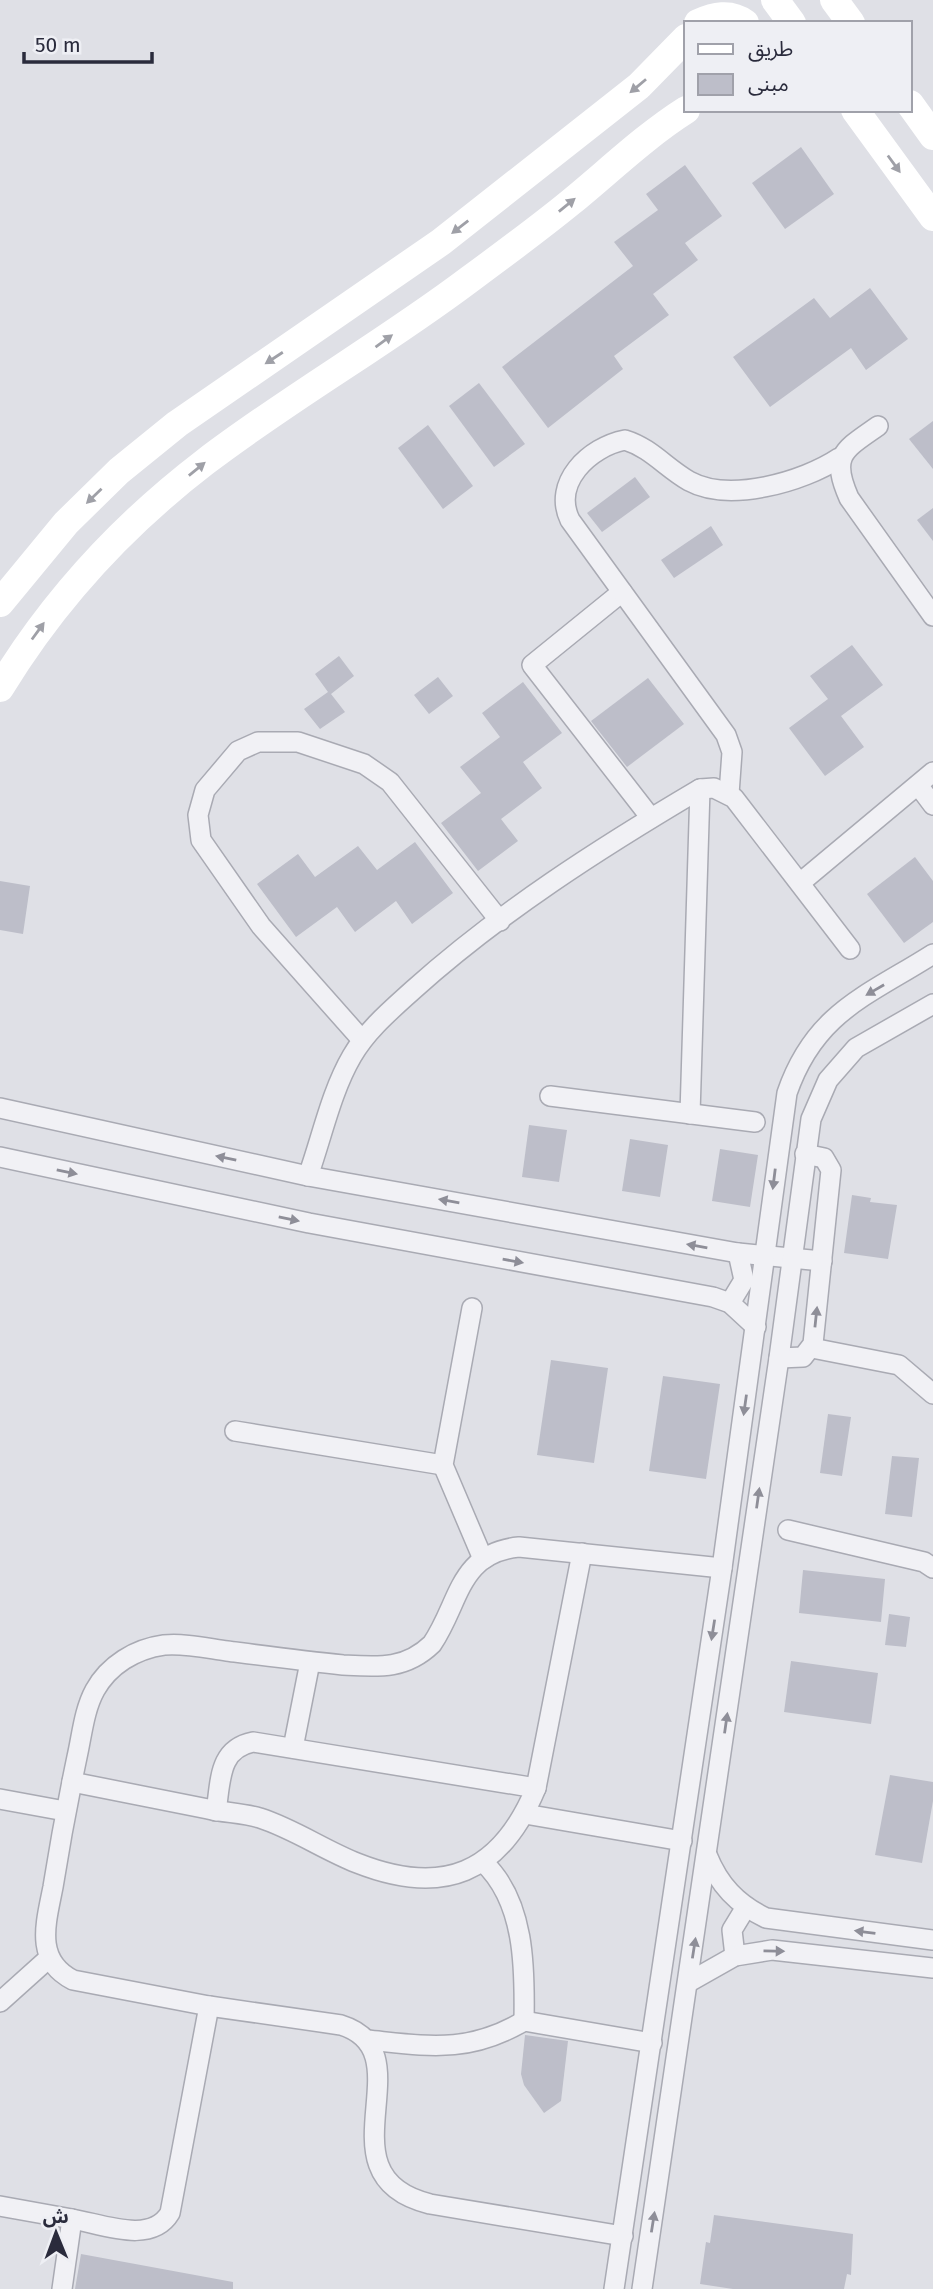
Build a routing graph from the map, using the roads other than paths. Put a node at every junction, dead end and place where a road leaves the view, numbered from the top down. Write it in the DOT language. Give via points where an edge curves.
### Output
graph roads {
  1 [pos="711,0"];
  2 [pos="775,0"];
  3 [pos="834,0"];
  4 [pos="699,21"];
  5 [pos="702,21"];
  6 [pos="740,21"];
  7 [pos="791,21"];
  8 [pos="850,21"];
  9 [pos="684,39"];
  10 [pos="912,107"];
  11 [pos="684,112"];
  12 [pos="856,112"];
  13 [pos="933,136"];
  14 [pos="933,217"];
  15 [pos="877,425"];
  16 [pos="839,458"];
  17 [pos="622,592"];
  18 [pos="0,603"];
  19 [pos="933,616"];
  20 [pos="0,688"];
  21 [pos="925,778"];
  22 [pos="700,789"];
  23 [pos="729,794"];
  24 [pos="933,805"];
  25 [pos="650,818"];
  26 [pos="800,883"];
  27 [pos="500,921"];
  28 [pos="850,949"];
  29 [pos="933,954"];
  30 [pos="933,1004"];
  31 [pos="362,1040"];
  32 [pos="550,1096"];
  33 [pos="0,1108"];
  34 [pos="690,1114"];
  35 [pos="755,1122"];
  36 [pos="805,1154"];
  37 [pos="0,1157"];
  38 [pos="309,1176"];
  39 [pos="738,1253"];
  40 [pos="765,1255"];
  41 [pos="791,1258"];
  42 [pos="822,1261"];
  43 [pos="730,1303"];
  44 [pos="472,1308"];
  45 [pos="756,1327"];
  46 [pos="812,1348"];
  47 [pos="779,1358"];
  48 [pos="933,1394"];
  49 [pos="235,1431"];
  50 [pos="443,1465"];
  51 [pos="788,1530"];
  52 [pos="727,1534"];
  53 [pos="753,1536"];
  54 [pos="582,1553"];
  55 [pos="483,1559"];
  56 [pos="933,1567"];
  57 [pos="722,1568"];
  58 [pos="310,1662"];
  59 [pos="293,1748"];
  60 [pos="72,1782"];
  61 [pos="536,1788"];
  62 [pos="0,1799"];
  63 [pos="65,1811"];
  64 [pos="216,1811"];
  65 [pos="525,1814"];
  66 [pos="682,1841"];
  67 [pos="707,1855"];
  68 [pos="483,1863"];
  69 [pos="746,1907"];
  70 [pos="933,1940"];
  71 [pos="735,1956"];
  72 [pos="49,1958"];
  73 [pos="933,1968"];
  74 [pos="689,1982"];
  75 [pos="0,2002"];
  76 [pos="209,2006"];
  77 [pos="524,2021"];
  78 [pos="367,2040"];
  79 [pos="652,2043"];
  80 [pos="0,2206"];
  81 [pos="72,2219"];
  82 [pos="623,2236"];
  83 [pos="62,2289"];
  84 [pos="614,2289"];
  85 [pos="642,2289"];
  1 -- 4 [label="street"];
  2 -- 7 [label="street"];
  3 -- 8 [label="street"];
  5 -- 6 [label="street" via="726,16"];
  9 -- 18 [label="street, one-way" via="639,86 441,242 138,455 66,523"];
  10 -- 13 [label="street"];
  20 -- 11 [label="street, one-way" via="55,609 151,506 206,461 469,280"];
  12 -- 14 [label="street, one-way"];
  15 -- 16 [label="street"];
  16 -- 17 [label="street" via="802,477 754,489 733,489 691,482 638,444 616,442 573,474 563,495 570,520"];
  16 -- 19 [label="street" via="839,477 849,498"];
  17 -- 23 [label="street" via="726,735 733,752"];
  17 -- 25 [label="street" via="532,665"];
  21 -- 24 [label="street"];
  21 -- 26 [label="street"];
  22 -- 23 [label="street"];
  22 -- 25 [label="street"];
  22 -- 34 [label="street"];
  23 -- 26 [label="street"];
  25 -- 27 [label="street"];
  26 -- 28 [label="street"];
  27 -- 31 [label="street" via="445,961"];
  27 -- 31 [label="street" via="390,782 364,764 298,742 258,742 239,751 205,790 198,815 201,840 261,926"];
  29 -- 40 [label="street, one-way" via="830,1019 804,1053 782,1114"];
  30 -- 36 [label="street" via="874,1036 841,1063 818,1099"];
  31 -- 38 [label="street" via="343,1073"];
  32 -- 34 [label="street"];
  38 -- 33 [label="street, one-way"];
  34 -- 35 [label="street"];
  36 -- 41 [label="street"];
  36 -- 42 [label="street" via="824,1158 830,1166"];
  37 -- 43 [label="street, one-way" via="309,1223"];
  39 -- 38 [label="street, one-way"];
  39 -- 40 [label="street"];
  39 -- 43 [label="street" via="744,1280"];
  40 -- 41 [label="street"];
  40 -- 45 [label="street"];
  41 -- 42 [label="street"];
  41 -- 47 [label="street"];
  46 -- 42 [label="street, one-way"];
  43 -- 45 [label="street"];
  44 -- 50 [label="street"];
  45 -- 52 [label="street, one-way"];
  46 -- 47 [label="street" via="803,1357"];
  46 -- 48 [label="street" via="899,1365"];
  53 -- 47 [label="street, one-way"];
  49 -- 50 [label="street"];
  50 -- 55 [label="street"];
  51 -- 56 [label="street" via="839,1539"];
  52 -- 53 [label="street"];
  52 -- 57 [label="street"];
  67 -- 53 [label="street, one-way"];
  54 -- 55 [label="street" via="519,1547"];
  54 -- 57 [label="street"];
  54 -- 61 [label="street"];
  55 -- 58 [label="street" via="467,1575 432,1644 412,1660 387,1667"];
  57 -- 66 [label="street, one-way"];
  58 -- 59 [label="street"];
  58 -- 60 [label="street" via="181,1645 131,1655 94,1691"];
  59 -- 61 [label="street"];
  59 -- 64 [label="street" via="253,1742 235,1747 223,1764"];
  60 -- 63 [label="street"];
  60 -- 64 [label="street"];
  61 -- 65 [label="street"];
  62 -- 63 [label="street"];
  63 -- 72 [label="street" via="45,1932"];
  64 -- 68 [label="street" via="263,1819 358,1864 417,1879 455,1876"];
  65 -- 66 [label="street"];
  65 -- 68 [label="street"];
  66 -- 79 [label="street"];
  67 -- 69 [label="street" via="719,1881"];
  74 -- 67 [label="street, one-way"];
  68 -- 77 [label="street" via="496,1874 516,1922 525,1969"];
  70 -- 69 [label="street, one-way" via="781,1922"];
  69 -- 71 [label="street" via="732,1930"];
  71 -- 73 [label="street, one-way" via="772,1950"];
  71 -- 74 [label="street"];
  72 -- 75 [label="street"];
  72 -- 76 [label="street" via="73,1980"];
  85 -- 74 [label="street, one-way"];
  76 -- 78 [label="street" via="341,2025"];
  76 -- 81 [label="street" via="165,2222 150,2231 139,2231"];
  77 -- 78 [label="street" via="499,2036 445,2048"];
  77 -- 79 [label="street"];
  78 -- 82 [label="street" via="379,2065 374,2156 401,2193 430,2204"];
  79 -- 82 [label="street"];
  80 -- 81 [label="street"];
  81 -- 83 [label="street"];
  82 -- 84 [label="street"];
}
